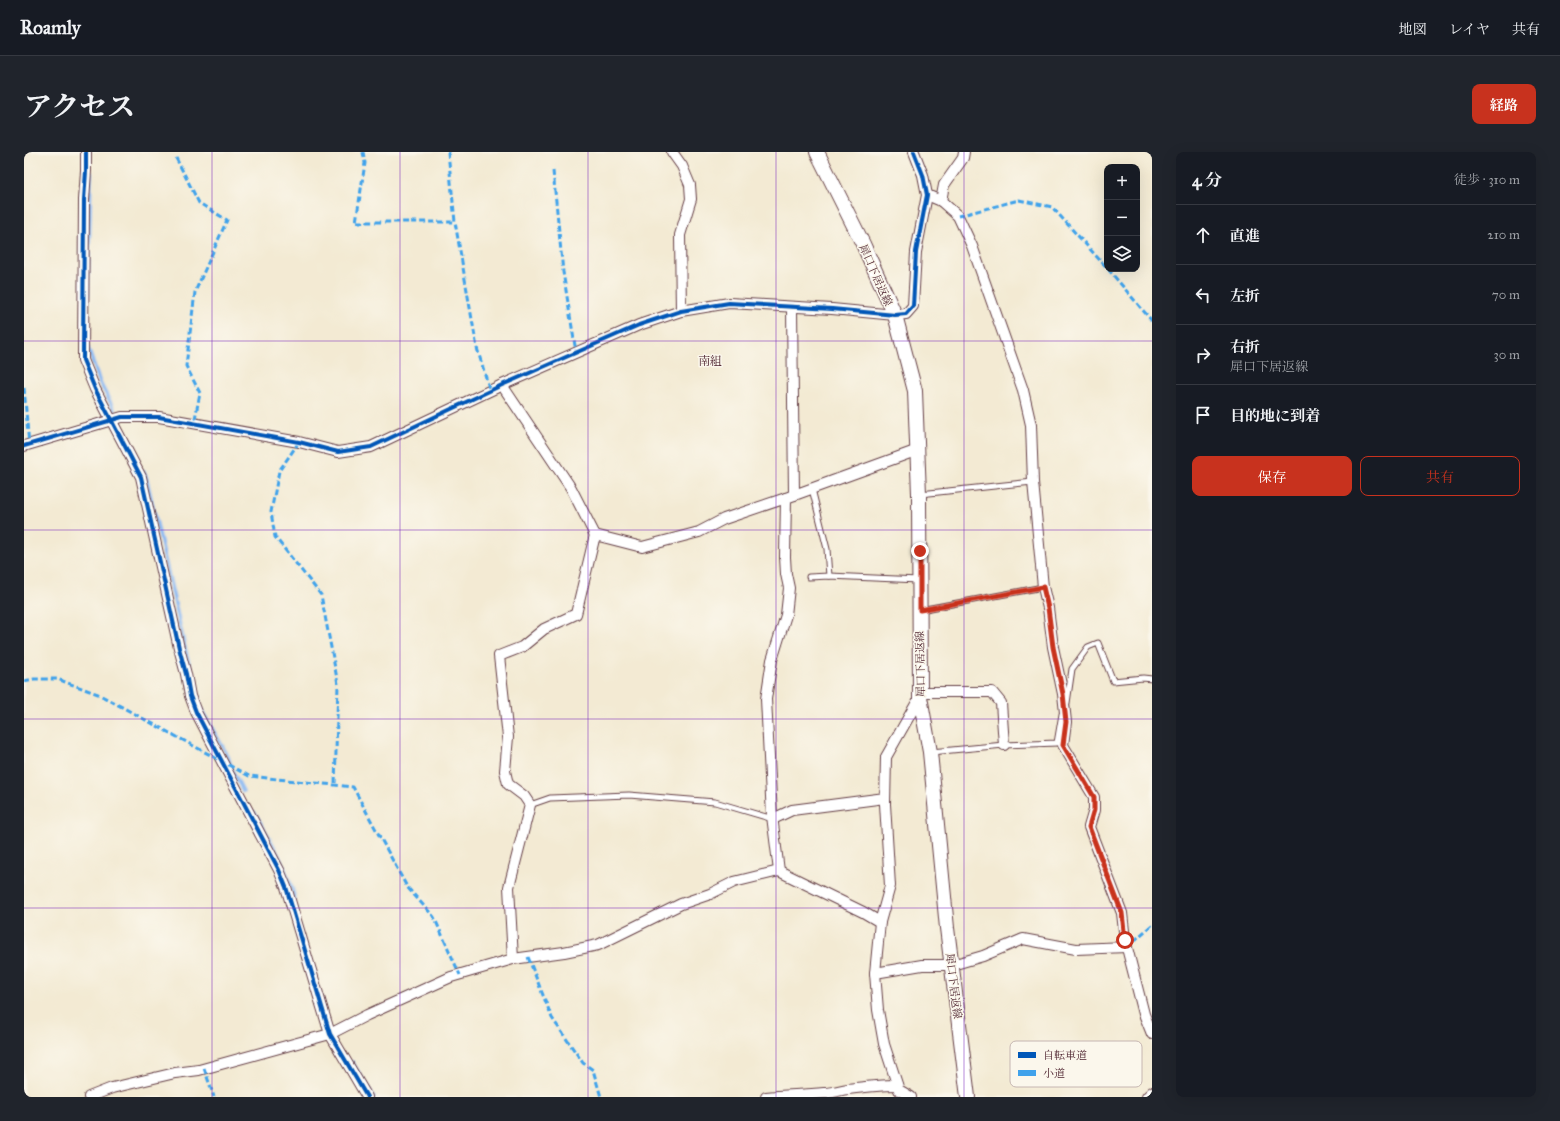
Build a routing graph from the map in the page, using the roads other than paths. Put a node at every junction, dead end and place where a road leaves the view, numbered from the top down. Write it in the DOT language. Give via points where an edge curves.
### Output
graph roads {
  1 [pos="86,152"];
  2 [pos="672,152"];
  3 [pos="817,152"];
  4 [pos="914,152"];
  5 [pos="964,152"];
  6 [pos="927,195"];
  7 [pos="941,201"];
  8 [pos="792,307"];
  9 [pos="681,311"];
  10 [pos="894,315"];
  11 [pos="502,385"];
  12 [pos="112,420"];
  13 [pos="24,446"];
  14 [pos="918,450"];
  15 [pos="1033,482"];
  16 [pos="812,489"];
  17 [pos="919,494"];
  18 [pos="790,497"];
  19 [pos="595,536"];
  20 [pos="829,576"];
  21 [pos="809,577"];
  22 [pos="920,580"];
  23 [pos="1043,587"];
  24 [pos="920,610"];
  25 [pos="1152,679"];
  26 [pos="920,694"];
  27 [pos="1064,701"];
  28 [pos="1065,716"];
  29 [pos="1004,745"];
  30 [pos="930,752"];
  31 [pos="885,798"];
  32 [pos="530,805"];
  33 [pos="772,819"];
  34 [pos="779,871"];
  35 [pos="880,922"];
  36 [pos="1127,947"];
  37 [pos="513,959"];
  38 [pos="952,965"];
  39 [pos="875,973"];
  40 [pos="330,1034"];
  41 [pos="1152,1034"];
  42 [pos="897,1085"];
  43 [pos="1152,1092"];
  44 [pos="806,1095"];
  45 [pos="89,1097"];
  46 [pos="367,1097"];
  47 [pos="766,1097"];
  48 [pos="911,1097"];
  49 [pos="968,1097"];
  50 [pos="1147,1097"];
  1 -- 12 [label="street" via="83,360"];
  2 -- 9 [label="street" via="682,166 690,185 691,199 680,235"];
  3 -- 10 [label="main road, 犀口下居返線"];
  4 -- 6 [label="street"];
  5 -- 7 [label="street" via="963,158 944,185"];
  6 -- 7 [label="street"];
  6 -- 10 [label="street" via="916,252 913,306 906,314"];
  7 -- 15 [label="street" via="958,216 972,246 1024,390 1031,425"];
  8 -- 9 [label="street" via="729,303"];
  8 -- 10 [label="street"];
  8 -- 18 [label="street"];
  9 -- 11 [label="street" via="639,325"];
  10 -- 14 [label="main road, 犀口下居返線" via="915,391"];
  11 -- 12 [label="street" via="371,447 338,452 298,442 159,418 122,416"];
  11 -- 19 [label="street" via="571,488"];
  12 -- 13 [label="street"];
  12 -- 40 [label="street" via="142,477 190,696 279,870"];
  14 -- 16 [label="street"];
  14 -- 17 [label="main road, 犀口下居返線"];
  15 -- 17 [label="lane"];
  15 -- 23 [label="street"];
  16 -- 18 [label="street"];
  16 -- 20 [label="lane" via="827,549"];
  17 -- 22 [label="main road, 犀口下居返線"];
  18 -- 19 [label="street" via="724,519 699,532 642,547"];
  18 -- 33 [label="street" via="785,557 789,588 786,615 772,660 766,699"];
  19 -- 32 [label="street" via="576,614 544,629 522,647 499,656 508,737 505,771 508,784 524,796"];
  20 -- 21 [label="lane"];
  20 -- 22 [label="lane"];
  22 -- 24 [label="main road, 犀口下居返線"];
  23 -- 24 [label="lane"];
  23 -- 27 [label="street"];
  24 -- 26 [label="main road, 犀口下居返線"];
  25 -- 28 [label="lane" via="1114,681 1098,643 1088,646 1072,669"];
  26 -- 29 [label="street" via="992,692 1001,703"];
  26 -- 30 [label="main road, 犀口下居返線"];
  26 -- 31 [label="street" via="886,757"];
  27 -- 28 [label="street"];
  27 -- 29 [label="lane" via="1057,743"];
  28 -- 36 [label="street" via="1063,745 1094,797 1094,810 1089,827 1122,913"];
  29 -- 30 [label="lane"];
  30 -- 38 [label="main road, 犀口下居返線"];
  31 -- 33 [label="street" via="792,810"];
  31 -- 35 [label="street" via="890,886"];
  32 -- 33 [label="lane" via="550,798 629,795 715,802"];
  32 -- 37 [label="street" via="509,887"];
  33 -- 34 [label="street"];
  34 -- 35 [label="street"];
  34 -- 37 [label="street" via="734,882 681,904 598,945"];
  35 -- 39 [label="street"];
  36 -- 38 [label="street" via="1076,949 1023,939 983,956"];
  36 -- 41 [label="street" via="1144,1014"];
  37 -- 40 [label="street" via="451,978"];
  38 -- 39 [label="street" via="922,965"];
  38 -- 49 [label="main road, 犀口下居返線"];
  39 -- 42 [label="street" via="884,1044"];
  40 -- 45 [label="street" via="199,1070 112,1088"];
  40 -- 46 [label="street"];
  42 -- 44 [label="street"];
  42 -- 48 [label="street" via="899,1090"];
  43 -- 50 [label="street"];
  44 -- 47 [label="street"];
}
